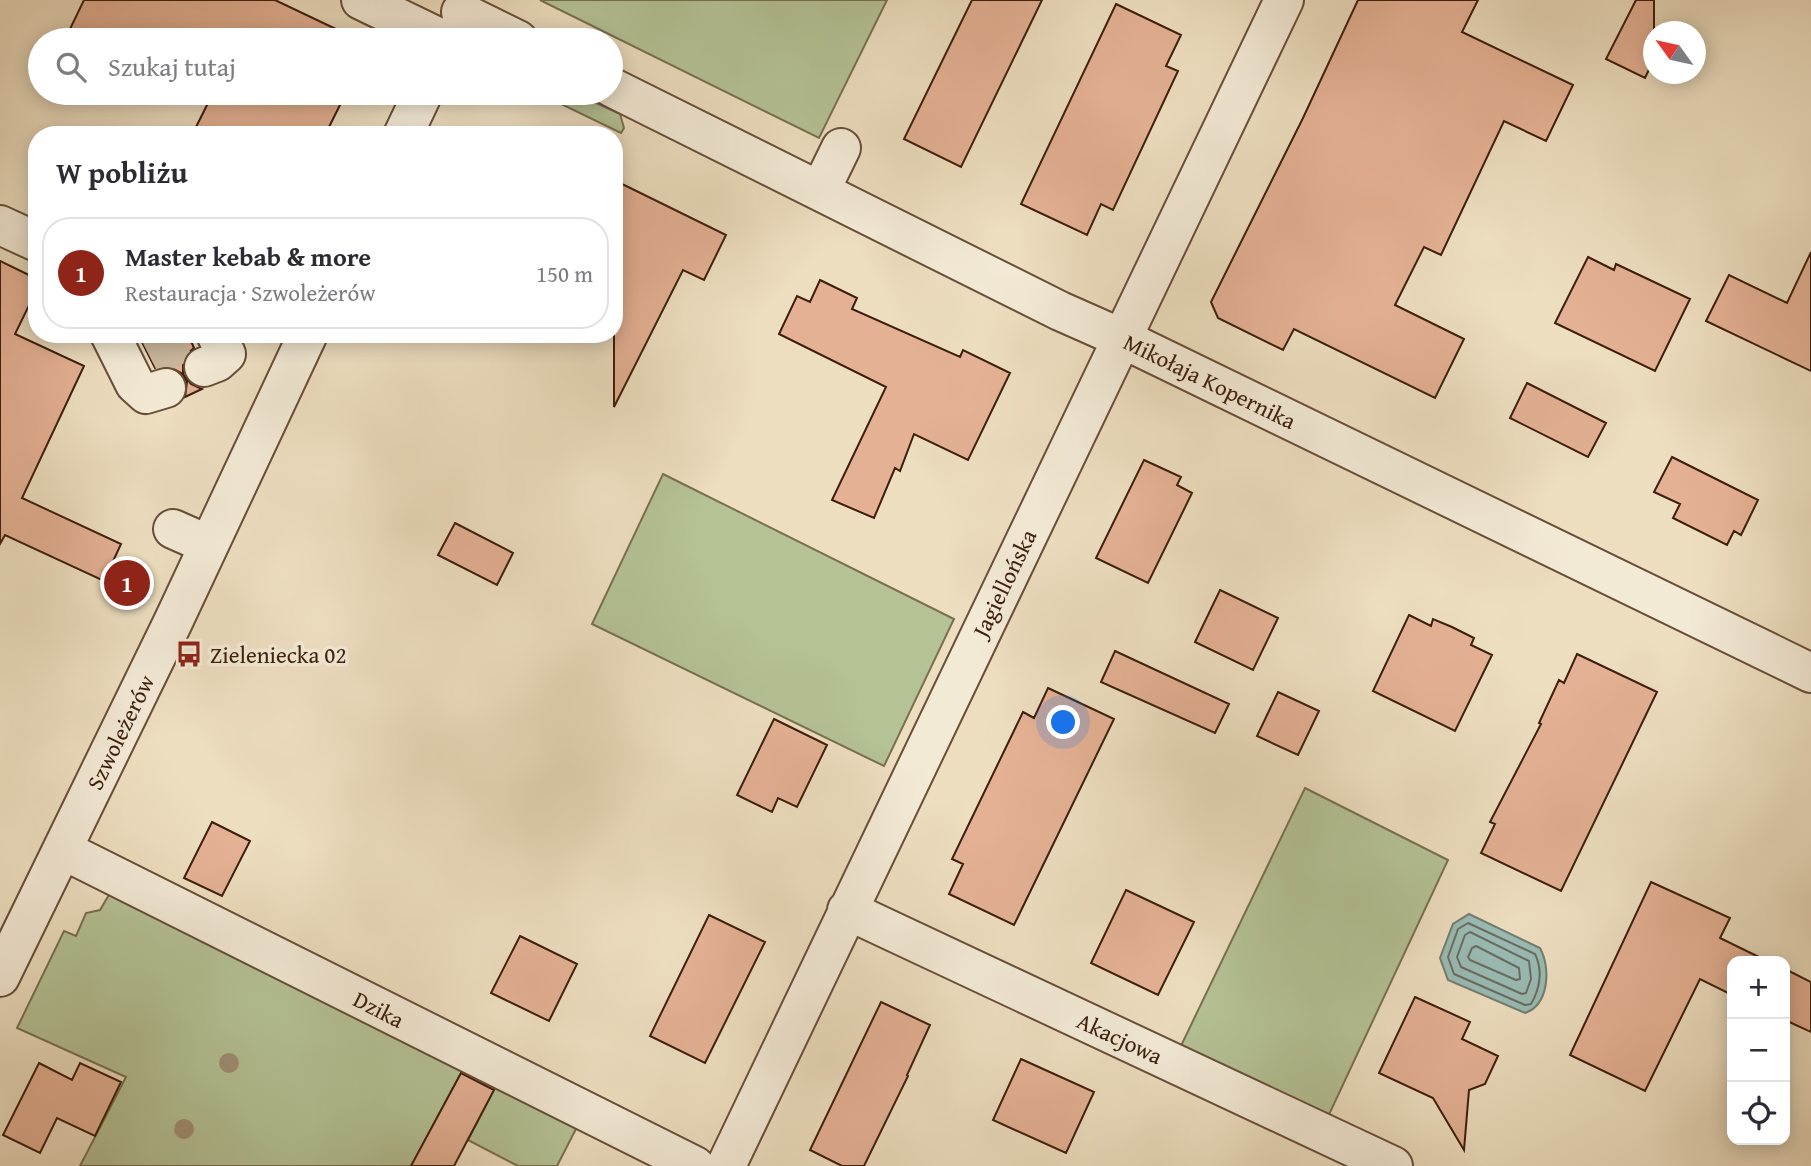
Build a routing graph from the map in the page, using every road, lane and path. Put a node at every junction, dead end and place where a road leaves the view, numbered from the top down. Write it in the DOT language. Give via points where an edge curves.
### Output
graph roads {
  1 [pos="1284,0"];
  2 [pos="378,8"];
  3 [pos="454,23"];
  4 [pos="473,28"];
  5 [pos="623,93"];
  6 [pos="417,105"];
  7 [pos="407,126"];
  8 [pos="841,148"];
  9 [pos="820,191"];
  10 [pos="0,225"];
  11 [pos="28,238"];
  12 [pos="1121,338"];
  13 [pos="119,343"];
  14 [pos="294,343"];
  15 [pos="148,373"];
  16 [pos="173,529"];
  17 [pos="209,545"];
  18 [pos="1811,673"];
  19 [pos="63,850"];
  20 [pos="847,910"];
  21 [pos="1,974"];
  22 [pos="695,1166"];
  23 [pos="726,1166"];
  24 [pos="1393,1166"];
  1 -- 12 [label="street, Jagiellońska"];
  2 -- 3 [label="street"];
  3 -- 4 [label="street"];
  5 -- 9 [label="street, Mikołaja Kopernika"];
  6 -- 7 [label="street"];
  8 -- 9 [label="street"];
  9 -- 12 [label="street, Mikołaja Kopernika"];
  10 -- 11 [label="street"];
  12 -- 18 [label="street, Mikołaja Kopernika"];
  12 -- 20 [label="street, Jagiellońska"];
  13 -- 15 [label="street"];
  14 -- 17 [label="street, Szwoleżerów"];
  16 -- 17 [label="street"];
  17 -- 19 [label="street, Szwoleżerów"];
  19 -- 21 [label="street, Szwoleżerów"];
  19 -- 22 [label="street, Dzika"];
  20 -- 23 [label="street, Jagiellońska"];
  20 -- 24 [label="street, Akacjowa"];
}
